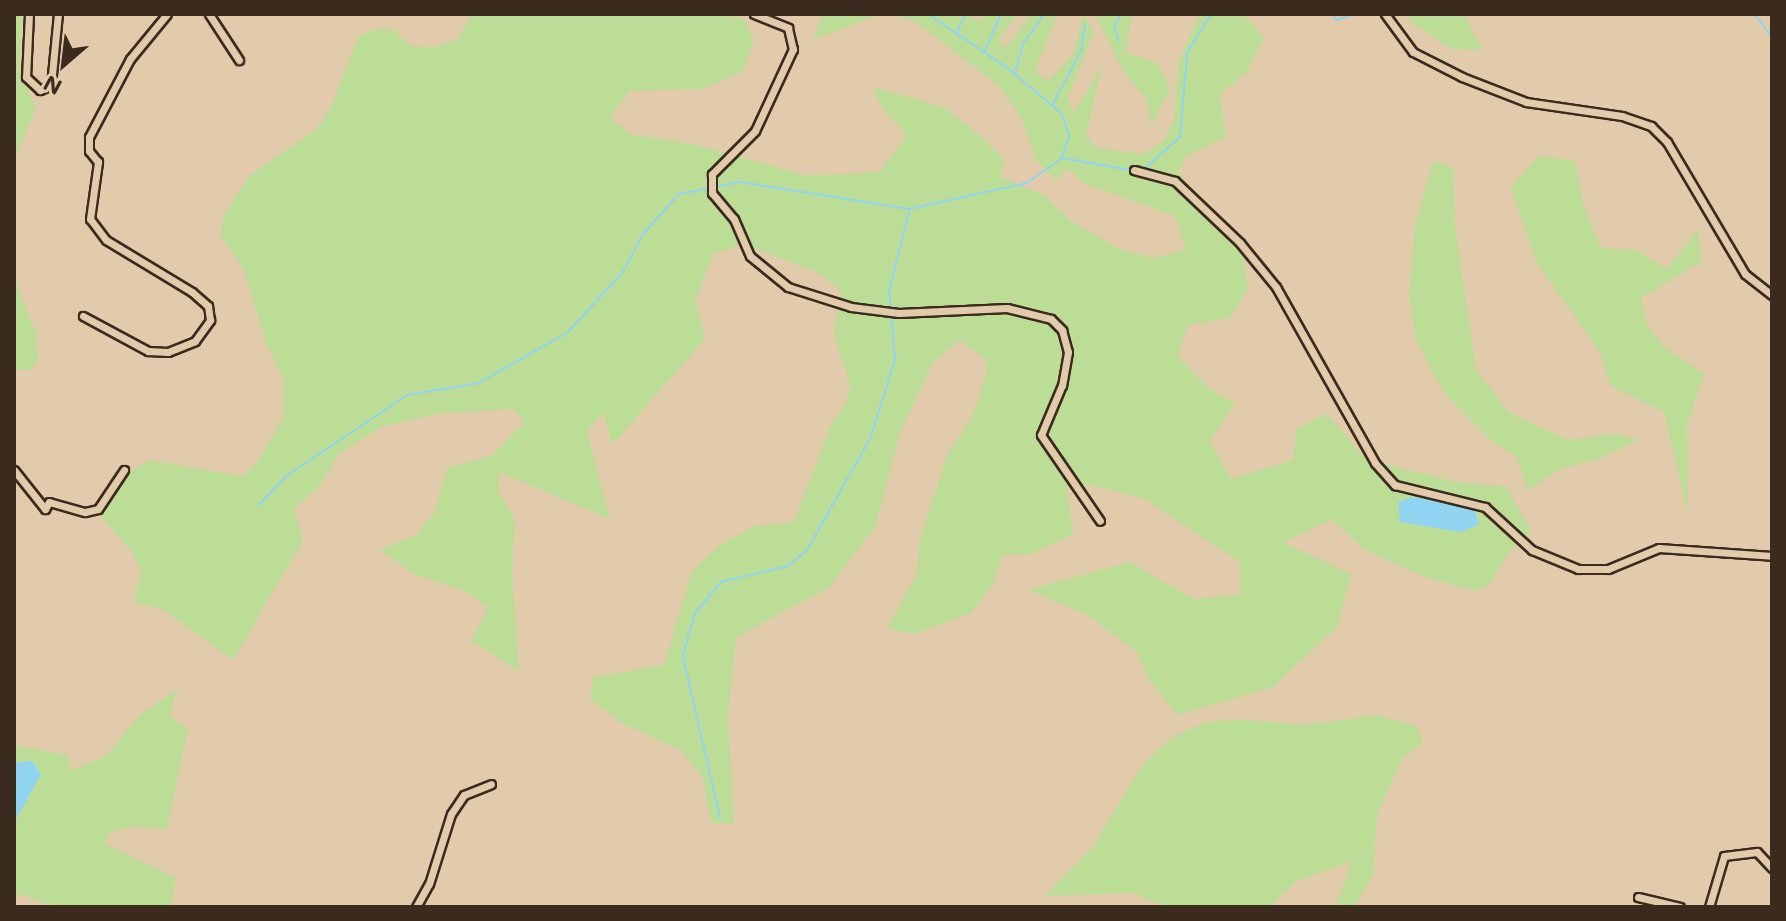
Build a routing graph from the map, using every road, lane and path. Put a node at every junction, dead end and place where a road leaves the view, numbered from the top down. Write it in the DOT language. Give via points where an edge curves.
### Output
graph roads {
  1 [pos="29,14"];
  2 [pos="58,14"];
  3 [pos="167,14"];
  4 [pos="209,14"];
  5 [pos="754,14"];
  6 [pos="1385,14"];
  7 [pos="239,60"];
  8 [pos="1134,170"];
  9 [pos="1772,295"];
  10 [pos="83,316"];
  11 [pos="14,470"];
  12 [pos="124,470"];
  13 [pos="1100,521"];
  14 [pos="1772,556"];
  15 [pos="491,784"];
  16 [pos="1772,868"];
  17 [pos="1638,897"];
  18 [pos="416,907"];
  19 [pos="1680,907"];
  20 [pos="1709,907"];
  1 -- 2 [label="street" via="26,77 40,90 51,85"];
  3 -- 10 [label="street" via="130,59 89,137 89,151 98,162 90,219 106,240 192,292 208,306 210,320 195,341 168,352 148,351"];
  4 -- 7 [label="street"];
  5 -- 13 [label="street" via="788,28 792,57 755,131 712,174 712,193 734,219 761,269 819,299 878,312 1007,308 1051,319 1062,330 1068,352 1062,385 1041,435 1050,456"];
  6 -- 9 [label="street" via="1413,52 1487,87 1526,102 1622,116 1651,126 1667,142 1745,274"];
  8 -- 14 [label="street" via="1175,181 1240,243 1276,287 1375,463 1395,485 1485,507 1521,543 1578,569 1608,569 1659,548"];
  11 -- 12 [label="street" via="45,509 49,502 85,512 98,509"];
  15 -- 18 [label="street" via="464,795 451,814 429,884"];
  16 -- 20 [label="street" via="1757,852 1724,856"];
  17 -- 19 [label="street"];
}
